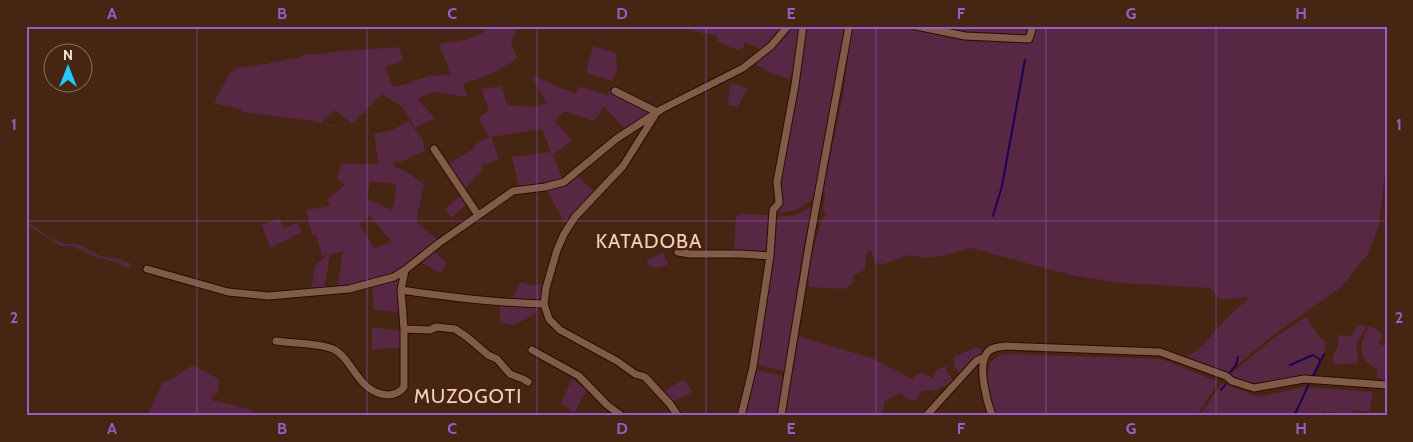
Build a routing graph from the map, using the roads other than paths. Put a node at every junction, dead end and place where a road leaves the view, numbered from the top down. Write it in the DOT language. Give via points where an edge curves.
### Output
graph roads {
  1 [pos="788,26"];
  2 [pos="803,26"];
  3 [pos="849,26"];
  4 [pos="916,26"];
  5 [pos="1033,26"];
  6 [pos="615,91"];
  7 [pos="657,112"];
  8 [pos="434,148"];
  9 [pos="478,215"];
  10 [pos="678,252"];
  11 [pos="770,256"];
  12 [pos="148,269"];
  13 [pos="405,270"];
  14 [pos="385,280"];
  15 [pos="401,287"];
  16 [pos="544,304"];
  17 [pos="404,329"];
  18 [pos="276,341"];
  19 [pos="532,350"];
  20 [pos="985,357"];
  21 [pos="528,382"];
  22 [pos="1387,385"];
  23 [pos="622,416"];
  24 [pos="678,416"];
  25 [pos="741,416"];
  26 [pos="781,416"];
  27 [pos="926,416"];
  28 [pos="992,416"];
  1 -- 7 [label="street" via="771,46 743,68"];
  2 -- 11 [label="street" via="777,182 779,203 773,210"];
  3 -- 26 [label="street"];
  4 -- 5 [label="street" via="965,36 1029,39"];
  6 -- 7 [label="street"];
  7 -- 9 [label="street" via="616,139 564,182 514,191"];
  7 -- 16 [label="street" via="623,166 575,217 564,234"];
  8 -- 9 [label="street"];
  9 -- 13 [label="street"];
  10 -- 11 [label="street"];
  11 -- 25 [label="street" via="753,367"];
  12 -- 14 [label="street" via="228,292 268,296 340,290"];
  13 -- 14 [label="street"];
  13 -- 15 [label="street"];
  14 -- 15 [label="street"];
  15 -- 16 [label="street" via="453,297"];
  15 -- 17 [label="street"];
  16 -- 24 [label="street" via="549,319 560,330 645,377"];
  17 -- 18 [label="street" via="404,387 393,394 369,388 335,350"];
  17 -- 21 [label="street" via="430,330 436,327 455,330 497,359 510,374"];
  19 -- 23 [label="street" via="585,380"];
  20 -- 22 [label="street" via="990,350 1005,346 1160,352 1254,388 1304,379"];
  20 -- 27 [label="street" via="976,361"];
  20 -- 28 [label="street" via="984,386"];
}
